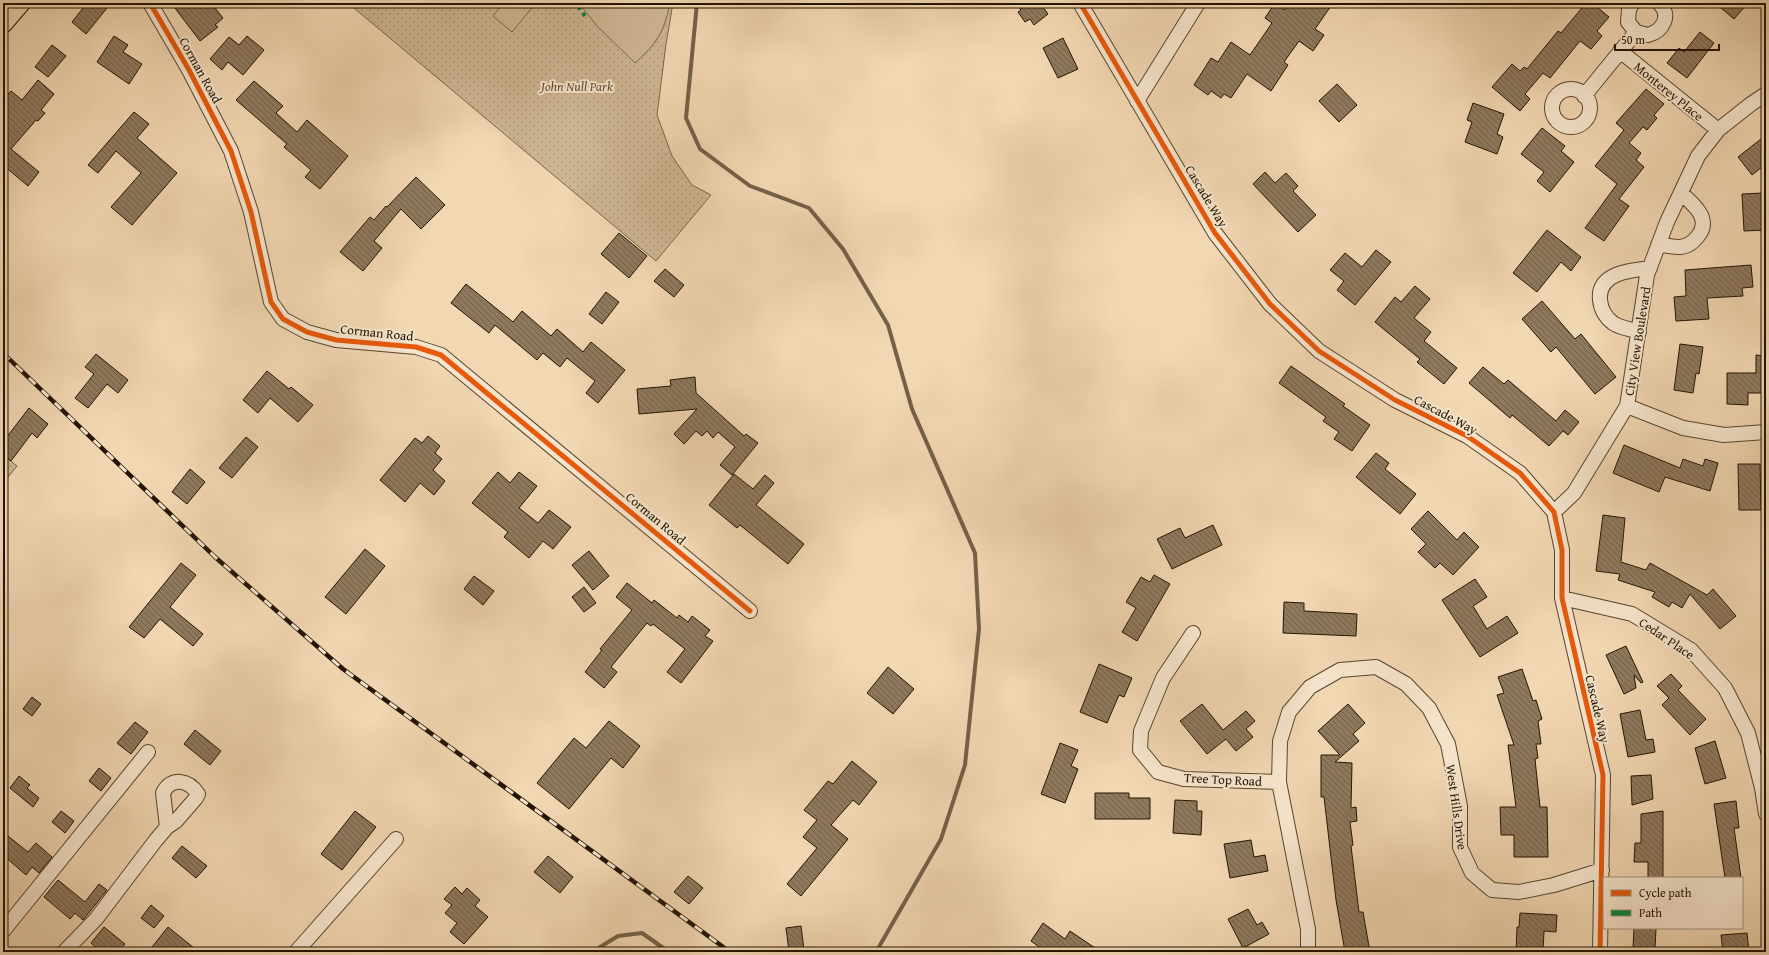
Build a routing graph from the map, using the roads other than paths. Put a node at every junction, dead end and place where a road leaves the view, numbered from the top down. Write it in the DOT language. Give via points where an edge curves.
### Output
graph roads {
  1 [pos="21,3"];
  2 [pos="150,3"];
  3 [pos="1080,3"];
  4 [pos="1198,3"];
  5 [pos="1634,3"];
  6 [pos="1659,3"];
  7 [pos="3,24"];
  8 [pos="1636,32"];
  9 [pos="1620,51"];
  10 [pos="1766,94"];
  11 [pos="1584,96"];
  12 [pos="1137,101"];
  13 [pos="1718,130"];
  14 [pos="1680,193"];
  15 [pos="1658,245"];
  16 [pos="1650,268"];
  17 [pos="1639,332"];
  18 [pos="1627,406"];
  19 [pos="1766,432"];
  20 [pos="1554,512"];
  21 [pos="1562,598"];
  22 [pos="750,611"];
  23 [pos="1193,633"];
  24 [pos="148,752"];
  25 [pos="1279,782"];
  26 [pos="1766,814"];
  27 [pos="167,827"];
  28 [pos="396,839"];
  29 [pos="1602,870"];
  30 [pos="3,931"];
  31 [pos="64,952"];
  32 [pos="296,952"];
  33 [pos="1308,952"];
  34 [pos="1600,952"];
  1 -- 7 [label="main road"];
  2 -- 22 [label="street, Corman Road" via="189,70 231,151 251,212 271,302 283,318 307,332 336,340 416,347 441,355"];
  3 -- 12 [label="street, Cascade Way"];
  4 -- 12 [label="street"];
  5 -- 8 [label="street" via="1628,15 1628,22"];
  6 -- 8 [label="street" via="1665,18 1660,30 1648,35"];
  8 -- 9 [label="street"];
  9 -- 11 [label="street"];
  9 -- 13 [label="street, Monterey Place"];
  10 -- 13 [label="street, City View Boulevard"];
  12 -- 20 [label="street, Cascade Way" via="1215,233 1270,304 1319,351 1395,400 1467,436 1520,473"];
  13 -- 14 [label="street, City View Boulevard" via="1698,156"];
  14 -- 15 [label="street, City View Boulevard"];
  14 -- 15 [label="street" via="1697,208 1703,221 1701,231 1692,244"];
  15 -- 16 [label="street, City View Boulevard"];
  16 -- 17 [label="street, City View Boulevard"];
  16 -- 17 [label="street" via="1625,271 1606,281 1599,293 1601,311 1614,324"];
  17 -- 18 [label="street, City View Boulevard"];
  18 -- 19 [label="street" via="1683,428 1724,435"];
  18 -- 20 [label="street, City View Boulevard" via="1574,493"];
  20 -- 21 [label="street, Cascade Way" via="1562,550"];
  21 -- 26 [label="street, Cedar Place" via="1632,614 1691,650 1725,688 1748,733"];
  21 -- 29 [label="street, Cascade Way" via="1603,775"];
  23 -- 25 [label="street, Tree Top Road" via="1163,678 1141,731 1140,750 1158,772 1184,779"];
  24 -- 30 [label="street"];
  25 -- 29 [label="street, West Hills Drive" via="1280,741 1289,712 1310,687 1340,670 1376,667 1406,684 1420,698 1429,708 1448,744 1460,806 1460,847 1472,873 1492,890 1519,892 1554,885"];
  25 -- 33 [label="street, West Hills Drive" via="1308,929"];
  27 -- 31 [label="street" via="96,919"];
  28 -- 32 [label="street"];
  29 -- 34 [label="street, Cascade Way"];
}
